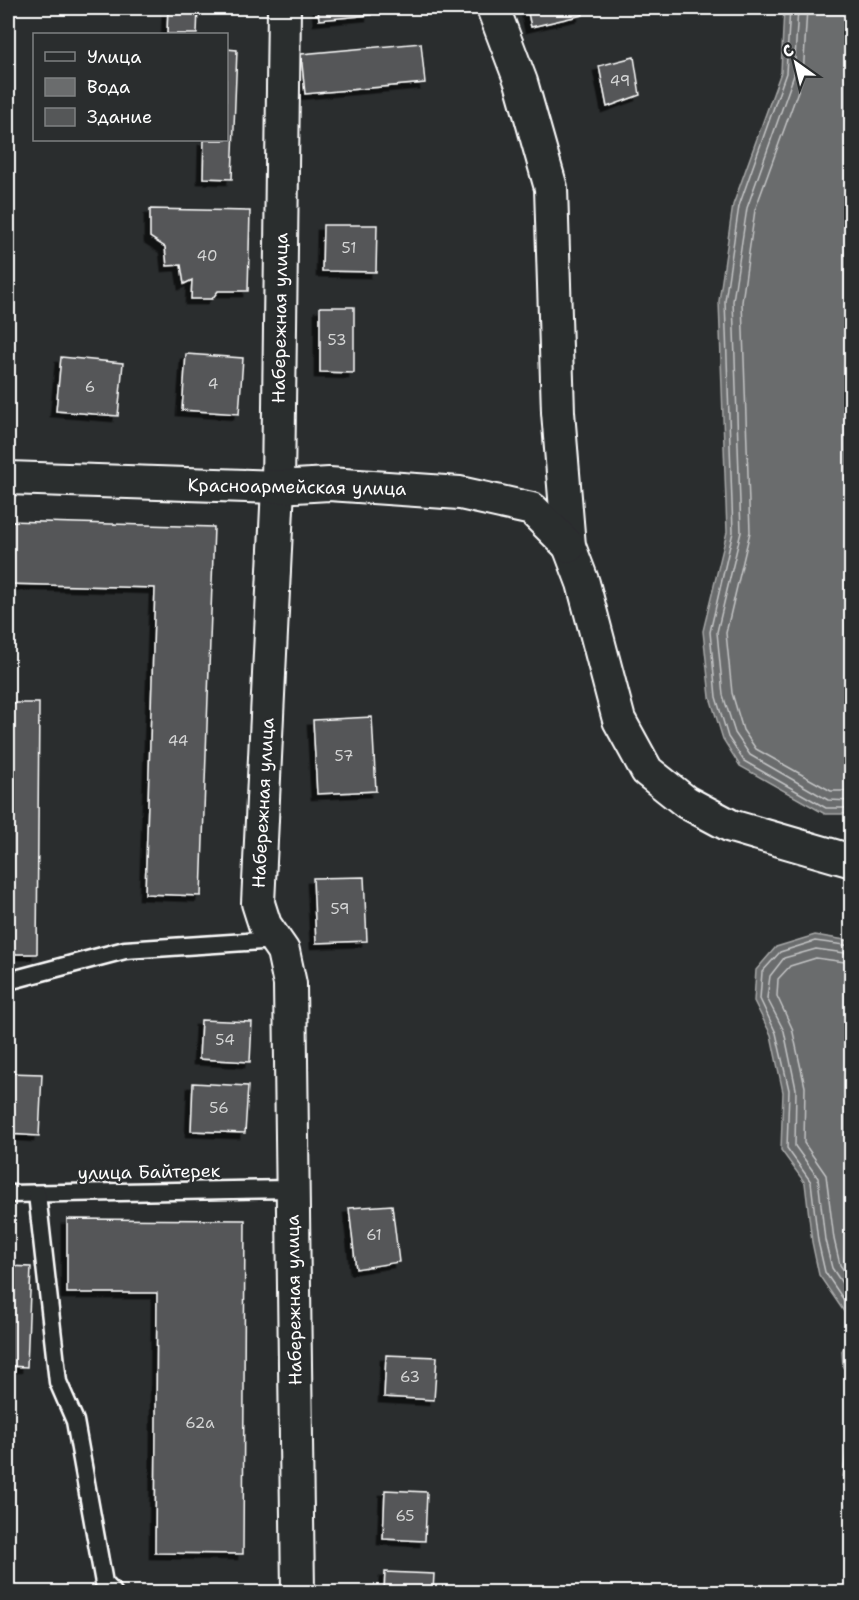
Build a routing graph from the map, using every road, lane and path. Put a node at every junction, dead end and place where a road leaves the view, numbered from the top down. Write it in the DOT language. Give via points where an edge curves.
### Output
graph roads {
  1 [pos="284,8"];
  2 [pos="493,8"];
  3 [pos="8,478"];
  4 [pos="278,487"];
  5 [pos="569,546"];
  6 [pos="852,861"];
  7 [pos="276,940"];
  8 [pos="8,981"];
  9 [pos="292,1189"];
  10 [pos="8,1194"];
  11 [pos="37,1194"];
  12 [pos="113,1593"];
  13 [pos="298,1593"];
  1 -- 4 [label="street, Набережная улица"];
  2 -- 5 [label="street" via="521,82 551,188 558,412"];
  3 -- 4 [label="street, Красноармейская улица"];
  4 -- 5 [label="street, Красноармейская улица" via="328,484 460,493 532,509"];
  4 -- 7 [label="street, Набережная улица" via="258,903"];
  5 -- 6 [label="street" via="584,583 619,720 647,771 686,802 731,826"];
  7 -- 8 [label="lane" via="125,950"];
  7 -- 9 [label="street, Набережная улица" via="283,951 290,984"];
  9 -- 11 [label="lane, улица Байтерек"];
  9 -- 13 [label="street, Набережная улица"];
  10 -- 11 [label="lane, улица Байтерек"];
  11 -- 12 [label="lane" via="58,1382 75,1421 104,1583"];
}
